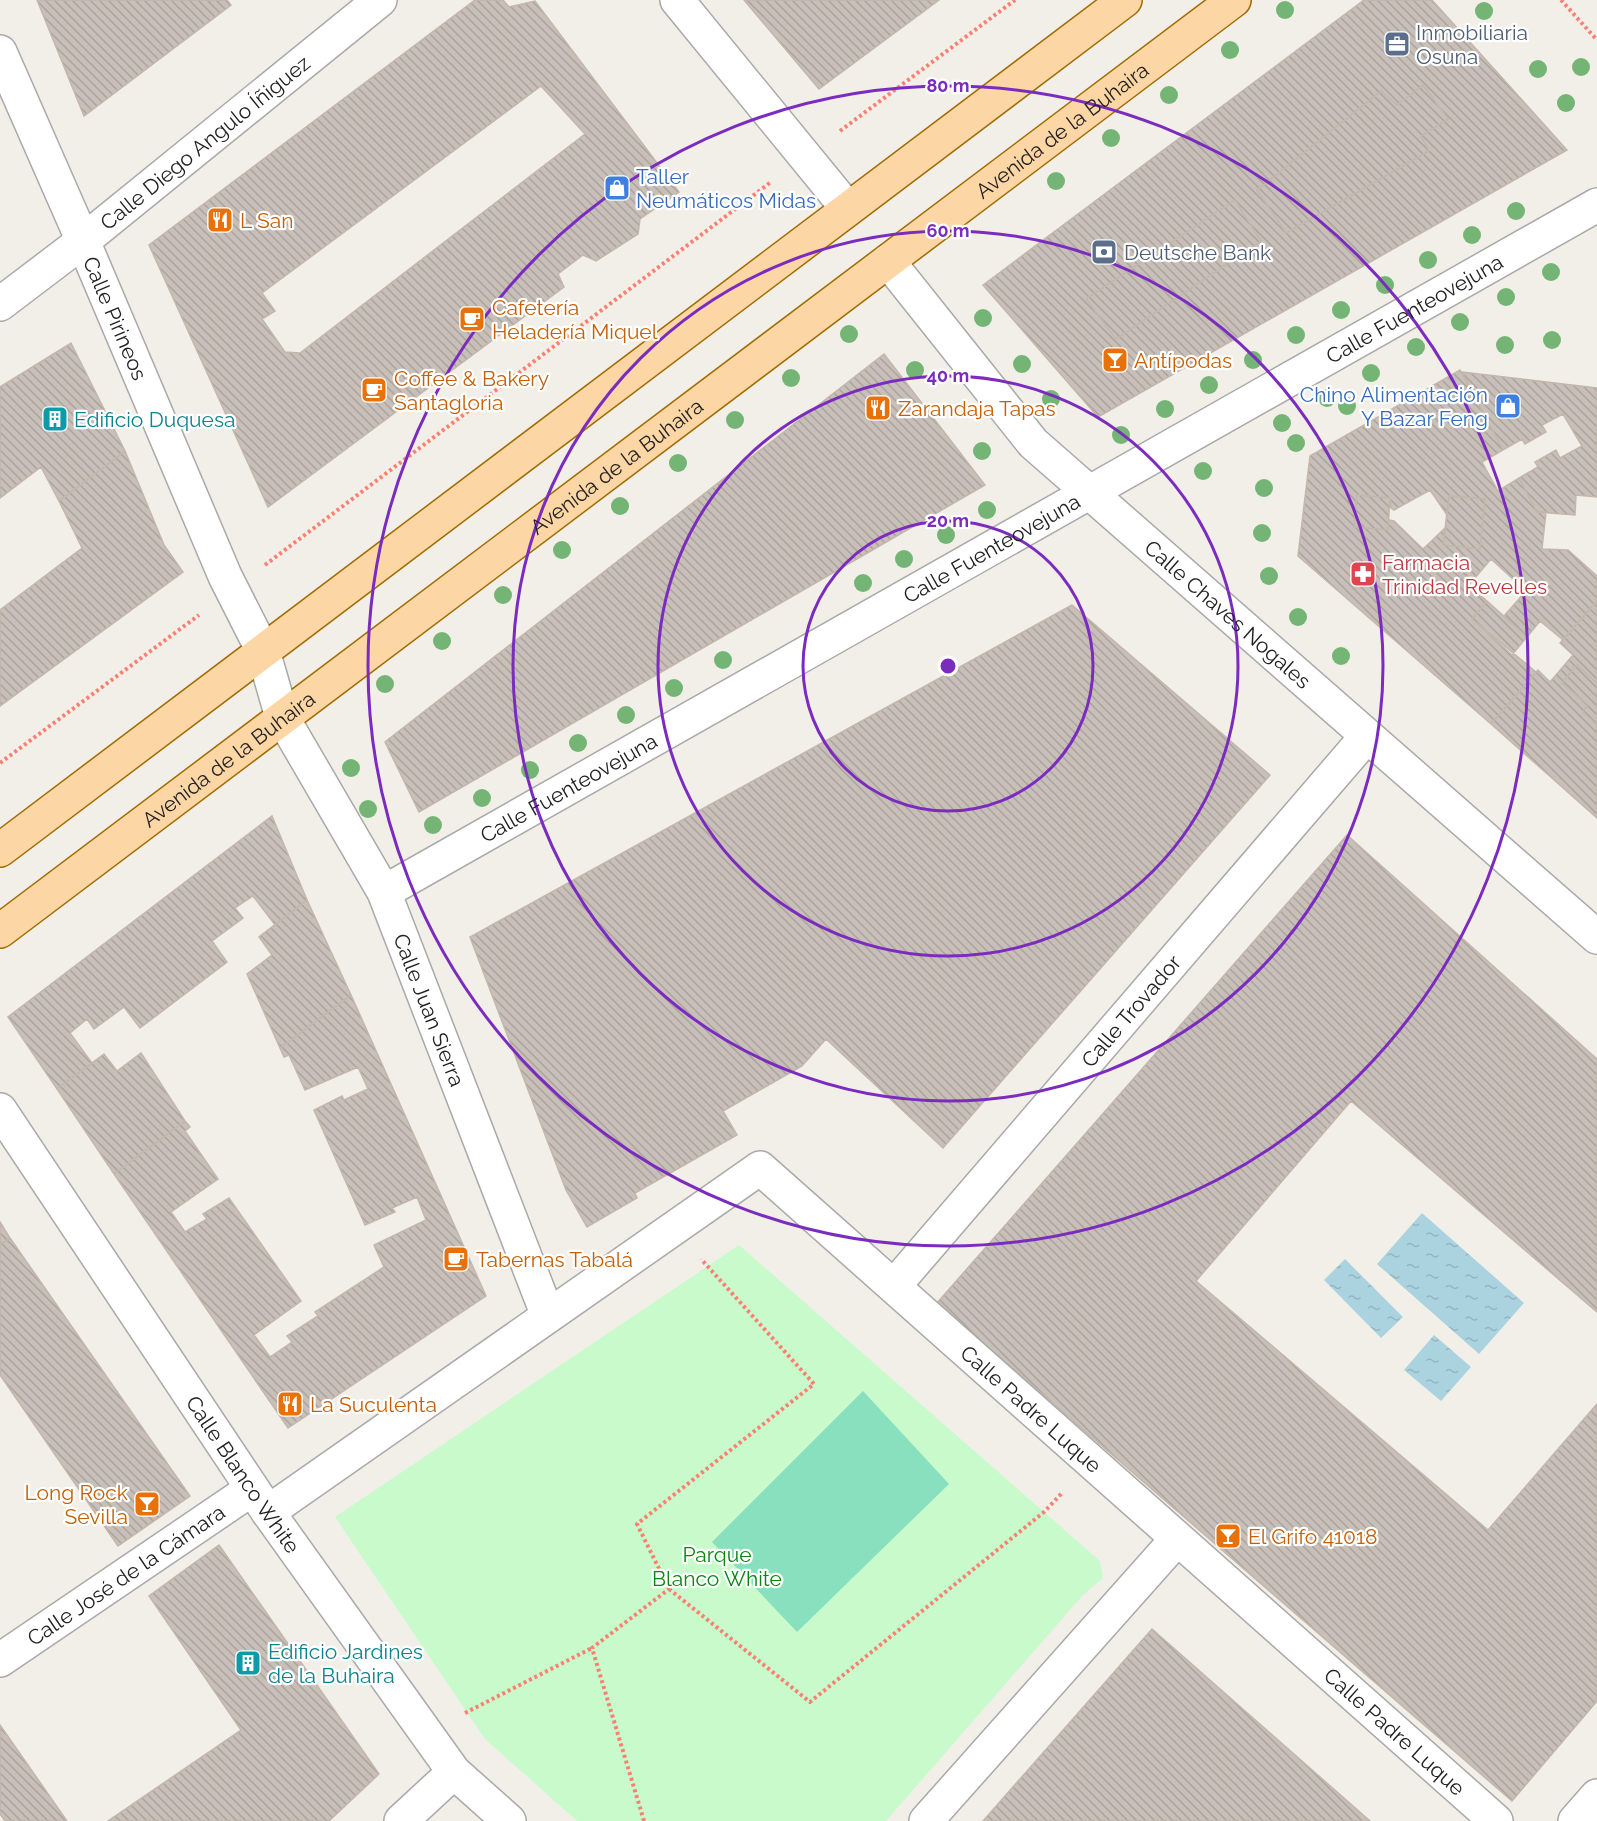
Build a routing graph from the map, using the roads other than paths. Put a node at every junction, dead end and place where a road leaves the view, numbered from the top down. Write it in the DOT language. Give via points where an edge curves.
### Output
graph roads {
  1 [pos="380,0"];
  2 [pos="677,0"];
  3 [pos="1125,0"];
  4 [pos="1234,0"];
  5 [pos="0,52"];
  6 [pos="1597,205"];
  7 [pos="848,209"];
  8 [pos="83,240"];
  9 [pos="888,261"];
  10 [pos="0,304"];
  11 [pos="1089,492"];
  12 [pos="264,651"];
  13 [pos="282,717"];
  14 [pos="1367,736"];
  15 [pos="0,850"];
  16 [pos="384,892"];
  17 [pos="0,931"];
  18 [pos="1597,937"];
  19 [pos="0,1110"];
  20 [pos="894,1286"];
  21 [pos="548,1316"];
  22 [pos="260,1501"];
  23 [pos="1177,1539"];
  24 [pos="0,1660"];
  25 [pos="454,1772"];
  26 [pos="1597,1797"];
  27 [pos="401,1821"];
  28 [pos="509,1821"];
  29 [pos="926,1821"];
  30 [pos="1496,1821"];
  31 [pos="1575,1821"];
  1 -- 8 [label="street, Calle Diego Angulo Íñiguez"];
  2 -- 7 [label="street"];
  3 -- 7 [label="main road"];
  4 -- 9 [label="main road, Avenida de la Buhaira"];
  5 -- 8 [label="street, Calle Pirineos"];
  6 -- 11 [label="street, Calle Fuenteovejuna"];
  7 -- 12 [label="main road"];
  8 -- 10 [label="street, Calle Diego Angulo Íñiguez"];
  8 -- 12 [label="street, Calle Pirineos" via="225,576"];
  9 -- 11 [label="street, Calle Chaves Nogales" via="1033,443"];
  9 -- 13 [label="main road, Avenida de la Buhaira"];
  11 -- 14 [label="street, Calle Chaves Nogales"];
  11 -- 16 [label="street, Calle Fuenteovejuna"];
  12 -- 13 [label="street, Calle Pirineos"];
  12 -- 15 [label="main road"];
  13 -- 16 [label="street, Calle Juan Sierra"];
  13 -- 17 [label="main road, Avenida de la Buhaira"];
  14 -- 18 [label="street, Calle Chaves Nogales"];
  14 -- 20 [label="street, Calle Trovador"];
  16 -- 21 [label="street, Calle Juan Sierra"];
  19 -- 22 [label="street, Calle Blanco White"];
  20 -- 21 [label="street, Calle Padre Luque" via="760,1168"];
  20 -- 23 [label="street, Calle Padre Luque"];
  21 -- 22 [label="street, Calle José de la Cámara"];
  22 -- 24 [label="street, Calle José de la Cámara"];
  22 -- 25 [label="street, Calle Blanco White"];
  23 -- 29 [label="street"];
  23 -- 30 [label="street, Calle Padre Luque"];
  25 -- 27 [label="street"];
  25 -- 28 [label="street, Calle Blanco White"];
  26 -- 31 [label="street"];
}
